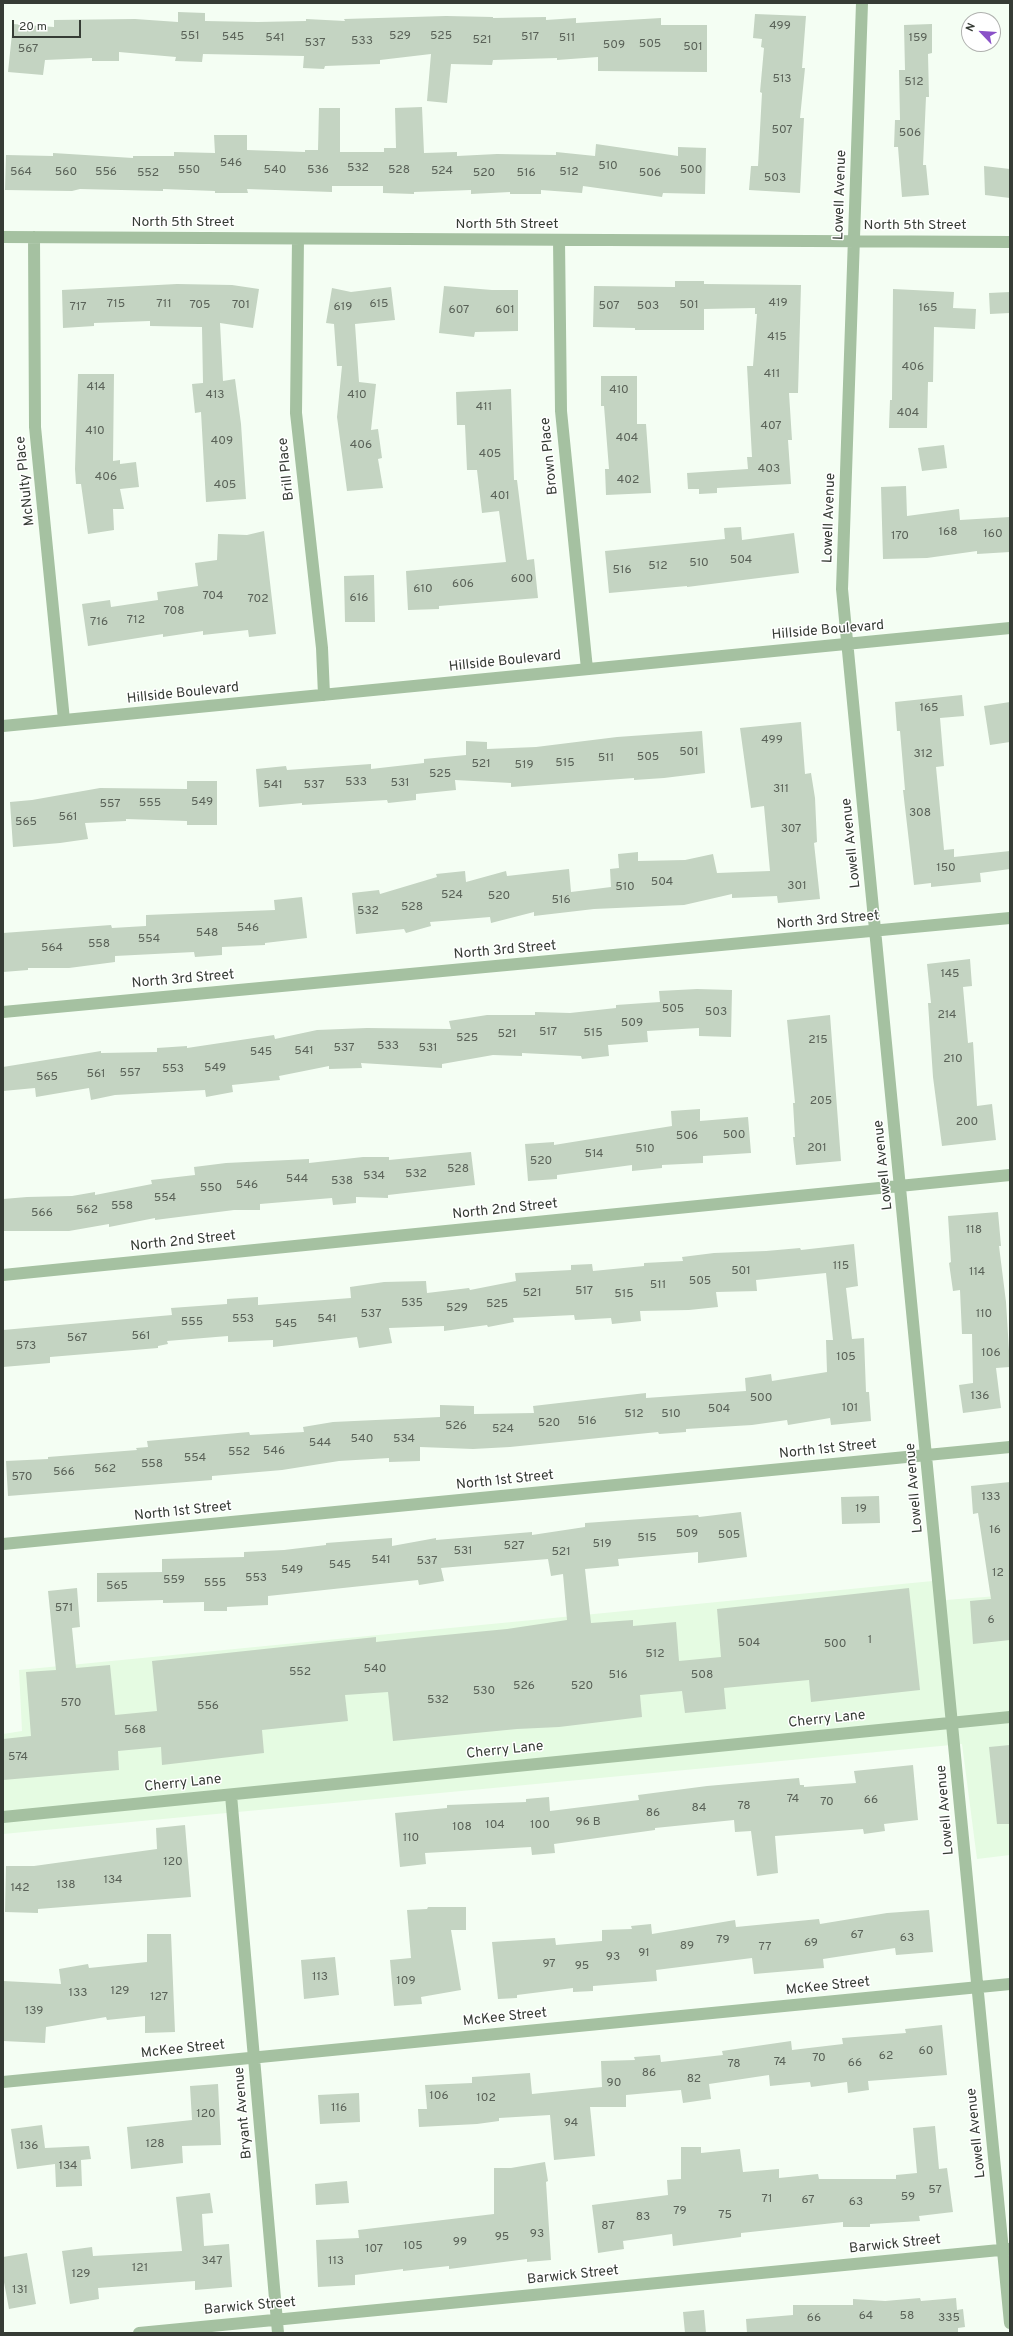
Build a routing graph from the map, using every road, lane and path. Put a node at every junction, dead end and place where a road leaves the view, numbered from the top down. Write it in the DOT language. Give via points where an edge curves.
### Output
graph roads {
  1 [pos="862,3"];
  2 [pos="3,237"];
  3 [pos="34,237"];
  4 [pos="298,239"];
  5 [pos="559,240"];
  6 [pos="855,241"];
  7 [pos="1010,242"];
  8 [pos="1010,628"];
  9 [pos="848,643"];
  10 [pos="587,669"];
  11 [pos="324,695"];
  12 [pos="64,720"];
  13 [pos="3,726"];
  14 [pos="1010,918"];
  15 [pos="876,931"];
  16 [pos="3,1012"];
  17 [pos="1010,1174"];
  18 [pos="901,1185"];
  19 [pos="3,1275"];
  20 [pos="1010,1447"];
  21 [pos="927,1455"];
  22 [pos="3,1544"];
  23 [pos="1010,1717"];
  24 [pos="953,1723"];
  25 [pos="231,1794"];
  26 [pos="3,1817"];
  27 [pos="1010,1984"];
  28 [pos="978,1988"];
  29 [pos="254,2058"];
  30 [pos="3,2082"];
  31 [pos="1007,2249"];
  32 [pos="277,2320"];
  33 [pos="1010,2323"];
  34 [pos="138,2333"];
  35 [pos="278,2333"];
  1 -- 6 [label="street, Lowell Avenue"];
  2 -- 3 [label="street, North 5th Street"];
  3 -- 4 [label="street, North 5th Street"];
  3 -- 12 [label="street, McNulty Place" via="36,427"];
  4 -- 5 [label="street, North 5th Street"];
  4 -- 11 [label="street, Brill Place" via="296,413 322,648"];
  5 -- 6 [label="street, North 5th Street"];
  5 -- 10 [label="street, Brown Place" via="561,411"];
  6 -- 7 [label="street, North 5th Street"];
  6 -- 9 [label="street, Lowell Avenue" via="842,588"];
  8 -- 9 [label="street, Hillside Boulevard"];
  9 -- 10 [label="street, Hillside Boulevard"];
  9 -- 15 [label="street, Lowell Avenue"];
  10 -- 11 [label="street, Hillside Boulevard"];
  11 -- 12 [label="street, Hillside Boulevard"];
  12 -- 13 [label="street, Hillside Boulevard"];
  14 -- 15 [label="street, North 3rd Street"];
  15 -- 16 [label="street, North 3rd Street"];
  15 -- 18 [label="street, Lowell Avenue"];
  17 -- 18 [label="street, North 2nd Street"];
  18 -- 19 [label="street, North 2nd Street"];
  18 -- 21 [label="street, Lowell Avenue"];
  20 -- 21 [label="street, North 1st Street"];
  21 -- 22 [label="street, North 1st Street"];
  21 -- 24 [label="street, Lowell Avenue"];
  23 -- 24 [label="street, Cherry Lane"];
  24 -- 25 [label="street, Cherry Lane"];
  24 -- 28 [label="street, Lowell Avenue"];
  25 -- 26 [label="street, Cherry Lane"];
  25 -- 29 [label="street, Bryant Avenue"];
  27 -- 28 [label="street, McKee Street"];
  28 -- 29 [label="street, McKee Street"];
  28 -- 31 [label="street, Lowell Avenue"];
  29 -- 30 [label="street, McKee Street"];
  29 -- 32 [label="street, Bryant Avenue"];
  31 -- 32 [label="street, Barwick Street"];
  31 -- 33 [label="street, Lowell Avenue"];
  32 -- 34 [label="street, Barwick Street"];
  32 -- 35 [label="street, Bryant Avenue"];
}
